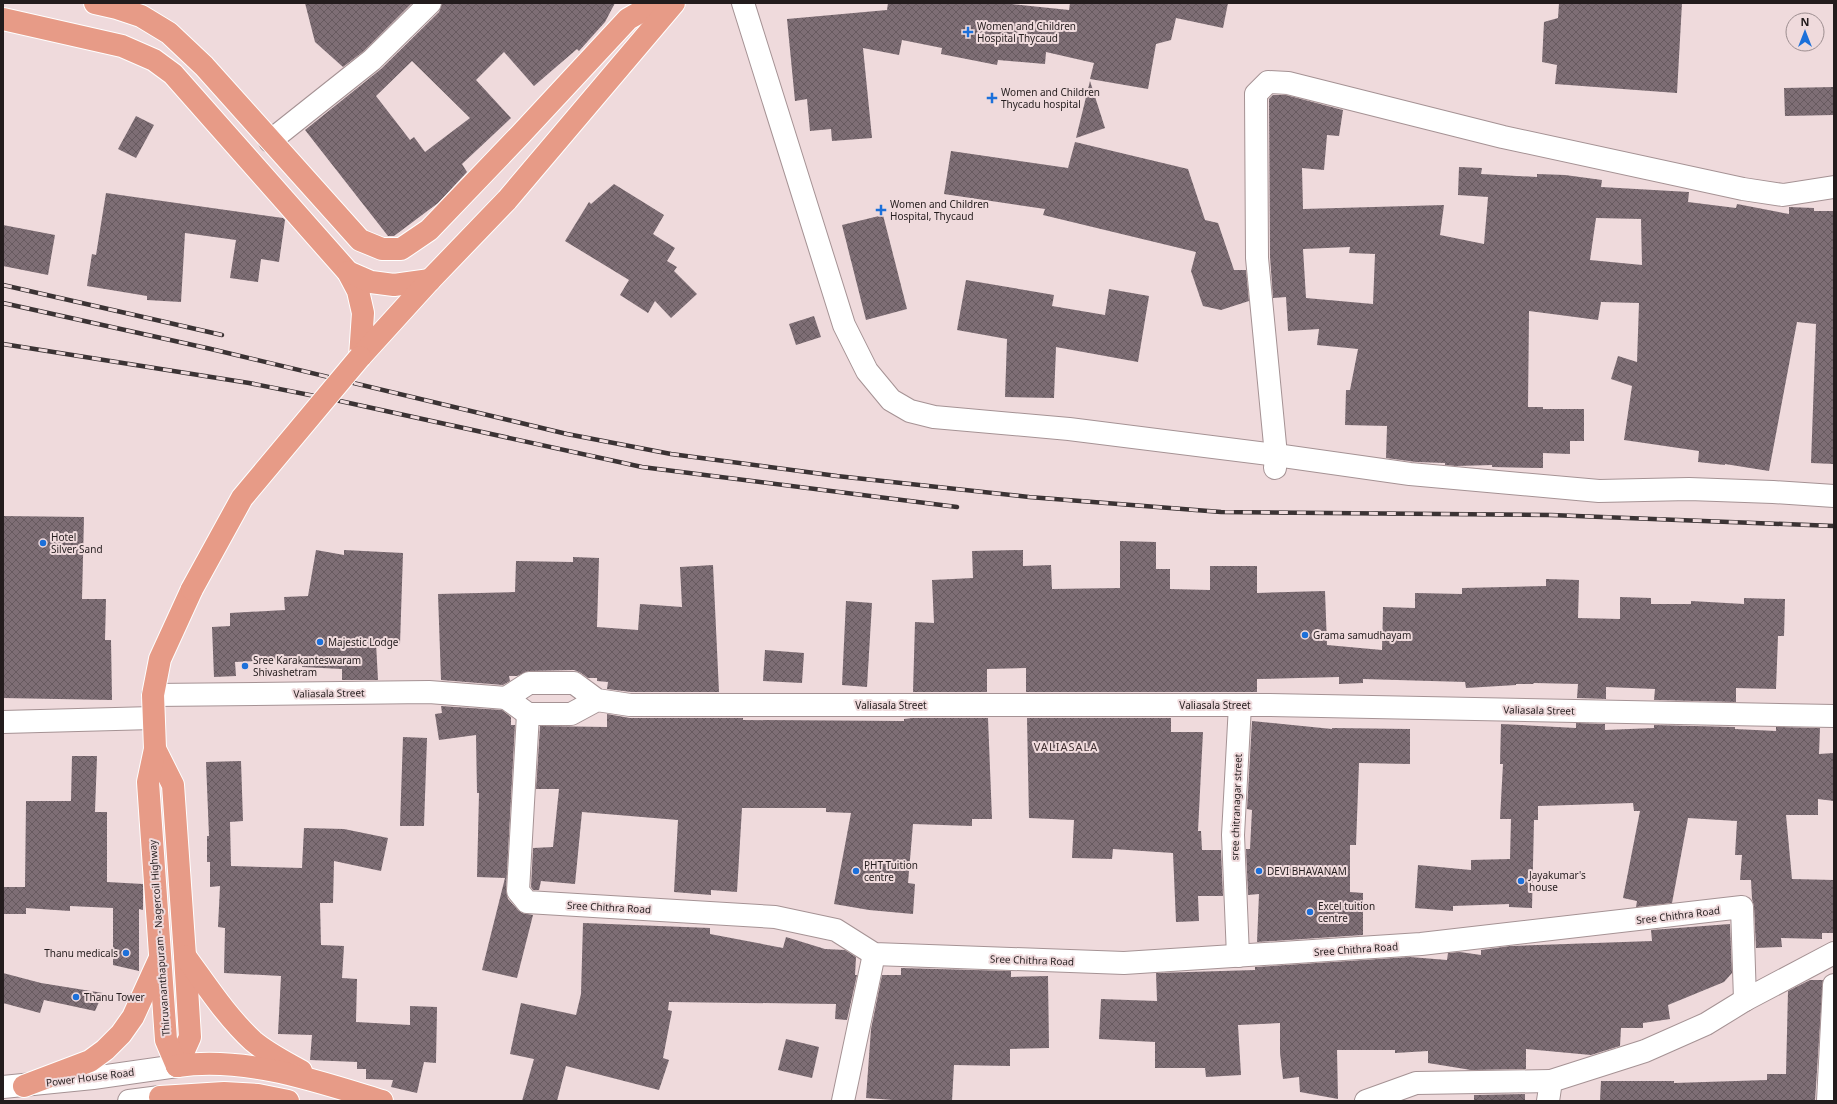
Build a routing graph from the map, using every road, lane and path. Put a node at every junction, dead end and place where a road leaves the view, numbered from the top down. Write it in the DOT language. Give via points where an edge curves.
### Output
graph roads {
  1 [pos="95,3"];
  2 [pos="430,3"];
  3 [pos="656,3"];
  4 [pos="674,3"];
  5 [pos="743,3"];
  6 [pos="116,5"];
  7 [pos="3,19"];
  8 [pos="270,141"];
  9 [pos="1834,187"];
  10 [pos="348,272"];
  11 [pos="430,280"];
  12 [pos="360,357"];
  13 [pos="1275,462"];
  14 [pos="1834,496"];
  15 [pos="153,695"];
  16 [pos="506,698"];
  17 [pos="597,700"];
  18 [pos="1240,705"];
  19 [pos="528,714"];
  20 [pos="1834,716"];
  21 [pos="153,718"];
  22 [pos="3,722"];
  23 [pos="155,749"];
  24 [pos="1834,953"];
  25 [pos="874,954"];
  26 [pos="161,956"];
  27 [pos="185,956"];
  28 [pos="1238,956"];
  29 [pos="1834,985"];
  30 [pos="1745,1000"];
  31 [pos="178,1066"];
  32 [pos="323,1083"];
  33 [pos="24,1086"];
  34 [pos="3,1087"];
  35 [pos="1550,1091"];
  36 [pos="159,1099"];
  37 [pos="129,1101"];
  38 [pos="288,1101"];
  39 [pos="382,1101"];
  40 [pos="843,1101"];
  41 [pos="1366,1101"];
  42 [pos="1828,1101"];
  1 -- 6 [label="main road"];
  2 -- 8 [label="street" via="372,60"];
  3 -- 8 [label="main road" via="628,18 429,230 401,249 382,250 360,240"];
  4 -- 11 [label="main road, Thiruvananthapuram - Nagercoil Highway" via="506,200"];
  5 -- 13 [label="street" via="844,325 867,371 891,400 910,411 934,417 1069,429"];
  6 -- 8 [label="main road" via="169,33 204,66"];
  7 -- 10 [label="main road" via="122,46 154,60 173,74"];
  9 -- 13 [label="street" via="1784,195 1743,189 1503,137 1288,83 1268,82 1256,94 1257,258"];
  10 -- 11 [label="main road" via="371,282 394,285"];
  10 -- 12 [label="main road" via="358,291 363,313"];
  11 -- 12 [label="main road, Thiruvananthapuram - Nagercoil Highway"];
  12 -- 15 [label="main road, Thiruvananthapuram - Nagercoil Highway, bridge" via="242,498 192,589 160,659"];
  13 -- 14 [label="street" via="1599,491 1689,489"];
  15 -- 16 [label="street, Valiasala Street" via="429,692"];
  15 -- 21 [label="main road, Thiruvananthapuram - Nagercoil Highway"];
  16 -- 17 [label="street" via="529,683 552,683 574,684"];
  16 -- 19 [label="street"];
  17 -- 18 [label="street, Valiasala Street" via="630,705"];
  17 -- 19 [label="street" via="572,714"];
  18 -- 20 [label="street, Valiasala Street"];
  18 -- 28 [label="street, sree chitranagar street" via="1234,835"];
  19 -- 25 [label="street, Sree Chithra Road" via="518,891 528,902 775,917 836,930"];
  21 -- 22 [label="street"];
  21 -- 23 [label="main road, Thiruvananthapuram - Nagercoil Highway"];
  23 -- 26 [label="main road, Thiruvananthapuram - Nagercoil Highway" via="148,782"];
  23 -- 27 [label="main road" via="173,785"];
  24 -- 30 [label="street"];
  25 -- 28 [label="street, Sree Chithra Road" via="1124,963"];
  25 -- 40 [label="street"];
  26 -- 31 [label="main road, Thiruvananthapuram - Nagercoil Highway" via="166,1040"];
  26 -- 33 [label="main road" via="133,1017 105,1050 90,1061"];
  27 -- 31 [label="main road" via="190,1037"];
  27 -- 32 [label="main road" via="230,1017 254,1042 280,1060"];
  28 -- 30 [label="street, Sree Chithra Road" via="1421,944 1742,907"];
  29 -- 42 [label="street"];
  30 -- 35 [label="street" via="1706,1024"];
  31 -- 32 [label="main road" via="193,1063 232,1064"];
  31 -- 33 [label="street, Power House Road"];
  31 -- 36 [label="street"];
  32 -- 39 [label="main road"];
  33 -- 34 [label="street, Power House Road"];
  35 -- 41 [label="street" via="1416,1083"];
  36 -- 37 [label="street"];
  36 -- 38 [label="main road" via="224,1093 258,1095"];
}
